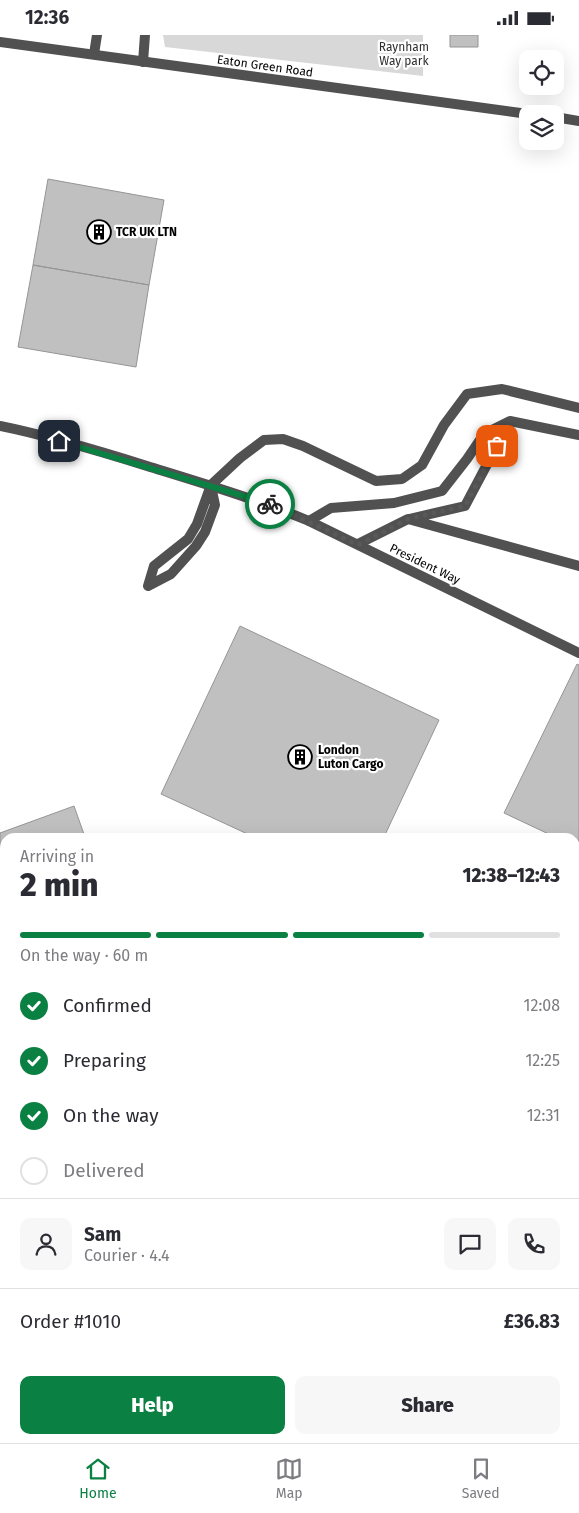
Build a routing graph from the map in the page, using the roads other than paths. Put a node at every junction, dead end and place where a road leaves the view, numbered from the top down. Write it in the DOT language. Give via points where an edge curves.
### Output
graph roads {
  1 [pos="97,35"];
  2 [pos="145,35"];
  3 [pos="0,42"];
  4 [pos="94,54"];
  5 [pos="143,63"];
  6 [pos="519,113"];
  7 [pos="564,118"];
  8 [pos="579,121"];
  9 [pos="579,408"];
  10 [pos="510,421"];
  11 [pos="0,426"];
  12 [pos="579,435"];
  13 [pos="211,485"];
  14 [pos="408,519"];
  15 [pos="309,521"];
  16 [pos="358,545"];
  17 [pos="579,567"];
  18 [pos="579,653"];
  1 -- 4 [label="street"];
  2 -- 5 [label="street"];
  3 -- 4 [label="street, Eaton Green Road"];
  4 -- 5 [label="street, Eaton Green Road"];
  5 -- 6 [label="street, Eaton Green Road"];
  7 -- 8 [label="street"];
  9 -- 13 [label="street" via="502,389 467,394 444,425 422,465 402,479 376,481 283,439 264,441"];
  10 -- 12 [label="street"];
  10 -- 14 [label="street" via="465,506"];
  10 -- 15 [label="street" via="484,434 442,491 394,503 331,508"];
  11 -- 13 [label="street, President Way"];
  13 -- 13 [label="street" via="216,505 205,532 172,574 148,586 154,566 188,539"];
  13 -- 15 [label="street, President Way"];
  14 -- 16 [label="street"];
  14 -- 17 [label="street"];
  15 -- 16 [label="street, President Way"];
  16 -- 18 [label="street, President Way"];
}
